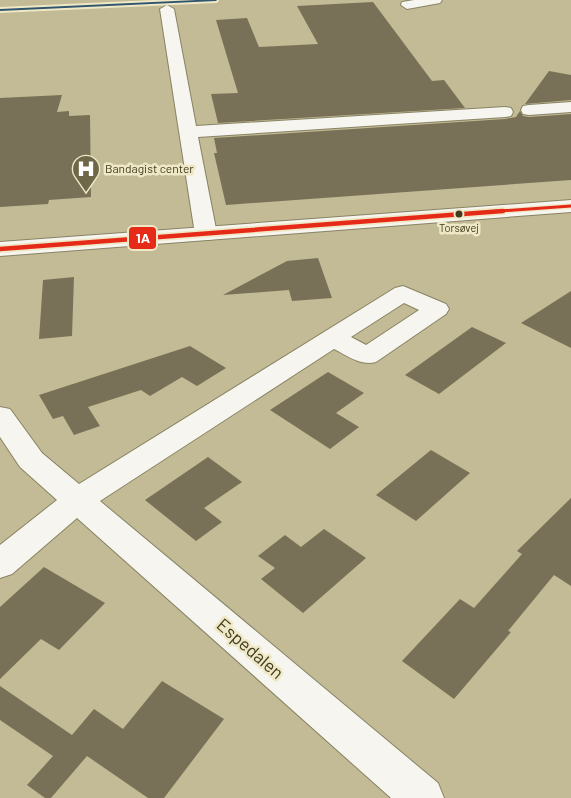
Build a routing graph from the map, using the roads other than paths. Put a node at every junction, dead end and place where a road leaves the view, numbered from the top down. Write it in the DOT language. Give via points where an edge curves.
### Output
graph roads {
  1 [pos="436,0"];
  2 [pos="406,5"];
  3 [pos="167,9"];
  4 [pos="554,96"];
  5 [pos="568,107"];
  6 [pos="529,110"];
  7 [pos="505,112"];
  8 [pos="188,132"];
  9 [pos="571,206"];
  10 [pos="206,234"];
  11 [pos="0,249"];
  12 [pos="332,338"];
  13 [pos="0,416"];
  14 [pos="78,500"];
  15 [pos="0,565"];
  16 [pos="422,798"];
  1 -- 2 [label="street"];
  3 -- 8 [label="street"];
  4 -- 5 [label="street"];
  5 -- 6 [label="street"];
  7 -- 8 [label="street" via="464,121"];
  8 -- 10 [label="street"];
  9 -- 10 [label="street"];
  10 -- 11 [label="street"];
  12 -- 14 [label="street"];
  13 -- 14 [label="street, Espedalen" via="31,460"];
  14 -- 15 [label="street"];
  14 -- 16 [label="street, Espedalen"];
}
